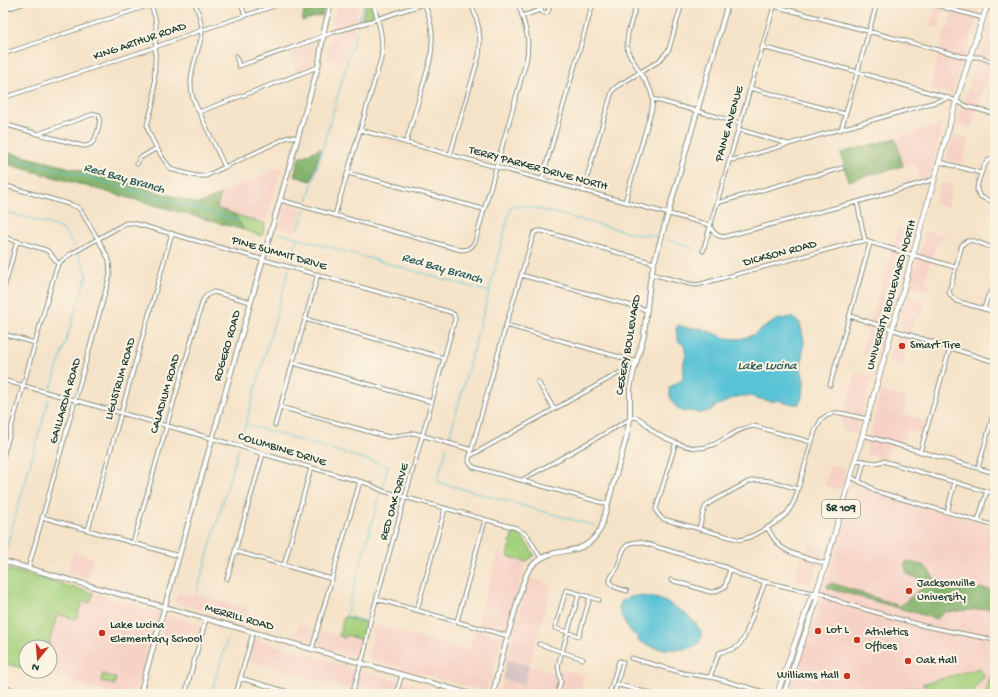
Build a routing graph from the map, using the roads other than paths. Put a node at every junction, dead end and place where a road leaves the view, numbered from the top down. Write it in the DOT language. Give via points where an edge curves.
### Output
graph roads {
  1 [pos="25,3"];
  2 [pos="195,3"];
  3 [pos="240,3"];
  4 [pos="283,3"];
  5 [pos="331,3"];
  6 [pos="373,3"];
  7 [pos="425,3"];
  8 [pos="471,3"];
  9 [pos="518,3"];
  10 [pos="593,3"];
  11 [pos="637,3"];
  12 [pos="682,3"];
  13 [pos="728,3"];
  14 [pos="877,3"];
  15 [pos="928,3"];
  16 [pos="150,4"];
  17 [pos="774,4"];
  18 [pos="988,5"];
  19 [pos="995,9"];
  20 [pos="3,10"];
  21 [pos="541,10"];
  22 [pos="245,16"];
  23 [pos="522,16"];
  24 [pos="983,18"];
  25 [pos="378,19"];
  26 [pos="202,30"];
  27 [pos="869,31"];
  28 [pos="323,36"];
  29 [pos="155,46"];
  30 [pos="762,47"];
  31 [pos="3,54"];
  32 [pos="236,56"];
  33 [pos="970,57"];
  34 [pos="995,63"];
  35 [pos="318,67"];
  36 [pos="640,72"];
  37 [pos="858,72"];
  38 [pos="750,88"];
  39 [pos="3,91"];
  40 [pos="4,97"];
  41 [pos="949,98"];
  42 [pos="653,100"];
  43 [pos="956,102"];
  44 [pos="697,111"];
  45 [pos="199,112"];
  46 [pos="845,114"];
  47 [pos="995,114"];
  48 [pos="740,123"];
  49 [pos="3,125"];
  50 [pos="738,129"];
  51 [pos="360,130"];
  52 [pos="840,130"];
  53 [pos="38,134"];
  54 [pos="298,138"];
  55 [pos="406,142"];
  56 [pos="790,144"];
  57 [pos="157,148"];
  58 [pos="450,155"];
  59 [pos="730,160"];
  60 [pos="995,160"];
  61 [pos="940,162"];
  62 [pos="137,164"];
  63 [pos="225,167"];
  64 [pos="496,167"];
  65 [pos="842,168"];
  66 [pos="348,173"];
  67 [pos="981,173"];
  68 [pos="542,179"];
  69 [pos="935,179"];
  70 [pos="3,185"];
  71 [pos="583,191"];
  72 [pos="280,200"];
  73 [pos="625,202"];
  74 [pos="857,202"];
  75 [pos="995,202"];
  76 [pos="717,203"];
  77 [pos="484,209"];
  78 [pos="668,214"];
  79 [pos="335,215"];
  80 [pos="710,225"];
  81 [pos="172,234"];
  82 [pos="3,237"];
  83 [pos="98,238"];
  84 [pos="17,241"];
  85 [pos="865,241"];
  86 [pos="870,243"];
  87 [pos="995,249"];
  88 [pos="703,251"];
  89 [pos="913,255"];
  90 [pos="263,259"];
  91 [pos="654,262"];
  92 [pos="58,264"];
  93 [pos="955,267"];
  94 [pos="318,274"];
  95 [pos="651,274"];
  96 [pos="521,275"];
  97 [pos="995,291"];
  98 [pos="3,292"];
  99 [pos="251,302"];
  100 [pos="984,309"];
  101 [pos="647,310"];
  102 [pos="995,311"];
  103 [pos="455,316"];
  104 [pos="850,316"];
  105 [pos="305,319"];
  106 [pos="506,325"];
  107 [pos="892,329"];
  108 [pos="3,334"];
  109 [pos="35,343"];
  110 [pos="950,348"];
  111 [pos="444,358"];
  112 [pos="637,362"];
  113 [pos="995,362"];
  114 [pos="293,363"];
  115 [pos="3,380"];
  116 [pos="538,382"];
  117 [pos="23,385"];
  118 [pos="830,386"];
  119 [pos="75,400"];
  120 [pos="432,402"];
  121 [pos="280,407"];
  122 [pos="554,409"];
  123 [pos="995,409"];
  124 [pos="121,413"];
  125 [pos="630,419"];
  126 [pos="867,419"];
  127 [pos="275,425"];
  128 [pos="167,426"];
  129 [pos="423,435"];
  130 [pos="863,435"];
  131 [pos="212,439"];
  132 [pos="676,442"];
  133 [pos="811,442"];
  134 [pos="472,450"];
  135 [pos="920,452"];
  136 [pos="263,454"];
  137 [pos="470,456"];
  138 [pos="3,457"];
  139 [pos="856,460"];
  140 [pos="864,461"];
  141 [pos="311,468"];
  142 [pos="978,468"];
  143 [pos="995,473"];
  144 [pos="851,477"];
  145 [pos="522,480"];
  146 [pos="859,481"];
  147 [pos="360,482"];
  148 [pos="955,482"];
  149 [pos="798,489"];
  150 [pos="987,491"];
  151 [pos="995,494"];
  152 [pos="405,498"];
  153 [pos="607,504"];
  154 [pos="445,509"];
  155 [pos="947,512"];
  156 [pos="42,517"];
  157 [pos="485,520"];
  158 [pos="978,521"];
  159 [pos="995,526"];
  160 [pos="767,528"];
  161 [pos="699,529"];
  162 [pos="88,530"];
  163 [pos="133,543"];
  164 [pos="236,551"];
  165 [pos="179,556"];
  166 [pos="541,558"];
  167 [pos="3,561"];
  168 [pos="826,564"];
  169 [pos="284,565"];
  170 [pos="28,569"];
  171 [pos="730,569"];
  172 [pos="228,579"];
  173 [pos="332,579"];
  174 [pos="671,580"];
  175 [pos="765,582"];
  176 [pos="627,591"];
  177 [pos="816,593"];
  178 [pos="579,594"];
  179 [pos="590,597"];
  180 [pos="377,599"];
  181 [pos="599,600"];
  182 [pos="165,608"];
  183 [pos="417,610"];
  184 [pos="206,619"];
  185 [pos="457,621"];
  186 [pos="253,632"];
  187 [pos="568,632"];
  188 [pos="508,636"];
  189 [pos="995,640"];
  190 [pos="539,644"];
  191 [pos="794,647"];
  192 [pos="799,649"];
  193 [pos="312,650"];
  194 [pos="562,652"];
  195 [pos="631,658"];
  196 [pos="583,659"];
  197 [pos="361,663"];
  198 [pos="402,675"];
  199 [pos="710,677"];
  200 [pos="240,678"];
  201 [pos="612,683"];
  202 [pos="617,684"];
  203 [pos="3,687"];
  204 [pos="28,694"];
  205 [pos="140,694"];
  206 [pos="185,694"];
  207 [pos="236,694"];
  208 [pos="295,694"];
  209 [pos="352,694"];
  210 [pos="396,694"];
  211 [pos="470,694"];
  212 [pos="493,694"];
  213 [pos="557,694"];
  214 [pos="609,694"];
  215 [pos="614,694"];
  216 [pos="652,694"];
  217 [pos="771,694"];
  218 [pos="777,694"];
  219 [pos="784,694"];
  1 -- 20 [label="street"];
  2 -- 26 [label="street"];
  3 -- 22 [label="street"];
  4 -- 22 [label="street, KING ARTHUR ROAD"];
  5 -- 28 [label="main road, ROGERO ROAD"];
  6 -- 25 [label="street"];
  7 -- 25 [label="street"];
  7 -- 55 [label="street" via="432,28 432,51"];
  8 -- 58 [label="street" via="481,44"];
  9 -- 23 [label="street"];
  10 -- 68 [label="street"];
  11 -- 36 [label="street" via="626,46"];
  12 -- 36 [label="street" via="669,49 659,61"];
  13 -- 44 [label="main road, CESERY BOULEVARD"];
  14 -- 27 [label="street"];
  15 -- 24 [label="street"];
  16 -- 29 [label="street" via="156,24"];
  16 -- 31 [label="street"];
  17 -- 27 [label="street"];
  17 -- 30 [label="street, PAINE AVENUE"];
  18 -- 19 [label="street"];
  18 -- 24 [label="main road, UNIVERSITY BOULEVARD NORTH / SR 109"];
  21 -- 23 [label="street"];
  22 -- 26 [label="street, KING ARTHUR ROAD"];
  23 -- 64 [label="street" via="528,36 528,53"];
  24 -- 33 [label="main road, UNIVERSITY BOULEVARD NORTH / SR 109"];
  25 -- 28 [label="street"];
  25 -- 51 [label="street" via="382,41 381,59"];
  26 -- 29 [label="street, KING ARTHUR ROAD"];
  26 -- 45 [label="street" via="190,85"];
  27 -- 33 [label="street"];
  27 -- 37 [label="street"];
  28 -- 32 [label="street" via="239,66"];
  28 -- 35 [label="main road, ROGERO ROAD"];
  29 -- 40 [label="street, KING ARTHUR ROAD"];
  29 -- 57 [label="street" via="154,100 147,125"];
  30 -- 37 [label="street"];
  30 -- 38 [label="street, PAINE AVENUE"];
  33 -- 34 [label="street" via="980,57"];
  33 -- 43 [label="main road, UNIVERSITY BOULEVARD NORTH / SR 109"];
  35 -- 45 [label="street"];
  35 -- 54 [label="main road, ROGERO ROAD"];
  36 -- 42 [label="street"];
  36 -- 71 [label="street" via="613,90"];
  37 -- 41 [label="street"];
  37 -- 46 [label="street"];
  38 -- 46 [label="street"];
  38 -- 48 [label="street, PAINE AVENUE"];
  39 -- 40 [label="street"];
  41 -- 43 [label="street"];
  41 -- 52 [label="street"];
  42 -- 44 [label="street"];
  42 -- 73 [label="street"];
  43 -- 47 [label="street"];
  43 -- 61 [label="main road, UNIVERSITY BOULEVARD NORTH / SR 109"];
  44 -- 48 [label="street"];
  44 -- 78 [label="main road, CESERY BOULEVARD"];
  45 -- 63 [label="street"];
  46 -- 52 [label="street"];
  48 -- 50 [label="street, PAINE AVENUE"];
  49 -- 53 [label="street"];
  50 -- 56 [label="street"];
  50 -- 59 [label="street, PAINE AVENUE"];
  51 -- 55 [label="street, TERRY PARKER DRIVE NORTH"];
  51 -- 66 [label="street"];
  52 -- 56 [label="street"];
  53 -- 53 [label="street" via="87,146 95,138 100,121 99,115 91,115"];
  54 -- 63 [label="street" via="288,137"];
  54 -- 72 [label="main road, ROGERO ROAD"];
  55 -- 58 [label="street, TERRY PARKER DRIVE NORTH"];
  56 -- 59 [label="street"];
  57 -- 62 [label="street" via="140,158"];
  57 -- 63 [label="street" via="172,170 206,176"];
  58 -- 64 [label="street, TERRY PARKER DRIVE NORTH"];
  59 -- 76 [label="street, PAINE AVENUE"];
  60 -- 67 [label="street" via="987,161"];
  61 -- 67 [label="street"];
  61 -- 69 [label="main road, UNIVERSITY BOULEVARD NORTH / SR 109"];
  64 -- 68 [label="street, TERRY PARKER DRIVE NORTH"];
  64 -- 77 [label="street"];
  65 -- 76 [label="street"];
  66 -- 77 [label="street"];
  66 -- 79 [label="street"];
  67 -- 75 [label="street" via="977,192"];
  68 -- 71 [label="street, TERRY PARKER DRIVE NORTH"];
  69 -- 74 [label="street"];
  69 -- 89 [label="main road, UNIVERSITY BOULEVARD NORTH / SR 109"];
  70 -- 83 [label="street, GAILLARDIA ROAD" via="77,207 85,215"];
  71 -- 73 [label="street, TERRY PARKER DRIVE NORTH"];
  72 -- 79 [label="street"];
  72 -- 90 [label="main road, ROGERO ROAD"];
  73 -- 78 [label="street, TERRY PARKER DRIVE NORTH"];
  74 -- 80 [label="street" via="723,237 714,233"];
  74 -- 85 [label="street"];
  76 -- 80 [label="street, PAINE AVENUE"];
  77 -- 79 [label="street" via="472,247 461,250"];
  78 -- 80 [label="street, TERRY PARKER DRIVE NORTH"];
  78 -- 91 [label="main road, CESERY BOULEVARD"];
  80 -- 88 [label="street, PAINE AVENUE"];
  81 -- 83 [label="street, PINE SUMMIT DRIVE" via="129,222"];
  81 -- 90 [label="street, PINE SUMMIT DRIVE"];
  81 -- 124 [label="street, LIGUSTRUM ROAD"];
  82 -- 84 [label="street"];
  83 -- 92 [label="street, PINE SUMMIT DRIVE"];
  83 -- 119 [label="street, GAILLARDIA ROAD" via="109,260 110,275"];
  84 -- 92 [label="street" via="46,250"];
  84 -- 98 [label="street"];
  85 -- 86 [label="street"];
  85 -- 95 [label="street, DICKSON ROAD" via="697,285"];
  86 -- 89 [label="street"];
  86 -- 104 [label="street"];
  87 -- 93 [label="street" via="971,240 967,241 962,245"];
  89 -- 93 [label="street"];
  89 -- 107 [label="main road, UNIVERSITY BOULEVARD NORTH / SR 109"];
  90 -- 94 [label="street, PINE SUMMIT DRIVE"];
  90 -- 99 [label="main road, ROGERO ROAD"];
  91 -- 95 [label="main road, CESERY BOULEVARD"];
  91 -- 96 [label="street" via="542,231 532,236"];
  92 -- 109 [label="street"];
  93 -- 100 [label="street" via="949,292 951,296 956,301"];
  94 -- 103 [label="street, PINE SUMMIT DRIVE" via="450,312"];
  94 -- 105 [label="street"];
  95 -- 101 [label="main road, CESERY BOULEVARD"];
  96 -- 101 [label="street"];
  96 -- 106 [label="street"];
  97 -- 100 [label="street" via="988,296"];
  99 -- 128 [label="street, CALADIUM ROAD" via="214,292 203,300"];
  99 -- 131 [label="main road, ROGERO ROAD"];
  100 -- 102 [label="street"];
  101 -- 112 [label="main road, CESERY BOULEVARD"];
  103 -- 111 [label="street, RED OAK DRIVE"];
  104 -- 107 [label="street"];
  104 -- 118 [label="street"];
  105 -- 111 [label="street"];
  105 -- 114 [label="street"];
  106 -- 112 [label="street"];
  106 -- 134 [label="street"];
  107 -- 110 [label="street"];
  107 -- 126 [label="main road, UNIVERSITY BOULEVARD NORTH / SR 109"];
  108 -- 109 [label="street"];
  109 -- 117 [label="street"];
  110 -- 113 [label="street"];
  110 -- 135 [label="street"];
  111 -- 120 [label="street, RED OAK DRIVE"];
  112 -- 122 [label="street"];
  112 -- 125 [label="main road, CESERY BOULEVARD" via="630,389"];
  114 -- 120 [label="street"];
  114 -- 121 [label="street"];
  115 -- 117 [label="street, COLUMBINE DRIVE"];
  116 -- 122 [label="street"];
  117 -- 119 [label="street, COLUMBINE DRIVE"];
  117 -- 138 [label="street"];
  119 -- 124 [label="street, COLUMBINE DRIVE"];
  119 -- 156 [label="street, GAILLARDIA ROAD"];
  120 -- 129 [label="street, RED OAK DRIVE"];
  121 -- 127 [label="street"];
  121 -- 129 [label="street" via="389,437 414,433"];
  122 -- 137 [label="street"];
  123 -- 142 [label="street"];
  124 -- 128 [label="street, COLUMBINE DRIVE"];
  124 -- 162 [label="street, LIGUSTRUM ROAD"];
  125 -- 132 [label="street" via="639,417 652,430"];
  125 -- 145 [label="street"];
  125 -- 153 [label="main road, CESERY BOULEVARD"];
  126 -- 130 [label="main road, UNIVERSITY BOULEVARD NORTH / SR 109"];
  126 -- 133 [label="street" via="833,413 817,425"];
  128 -- 131 [label="street, COLUMBINE DRIVE"];
  128 -- 163 [label="street, CALADIUM ROAD"];
  129 -- 134 [label="street"];
  129 -- 152 [label="street, RED OAK DRIVE"];
  130 -- 135 [label="street"];
  130 -- 139 [label="main road, UNIVERSITY BOULEVARD NORTH / SR 109"];
  131 -- 136 [label="street, COLUMBINE DRIVE"];
  131 -- 165 [label="main road, ROGERO ROAD"];
  132 -- 133 [label="street" via="696,448 705,447 742,428 754,426"];
  132 -- 161 [label="street" via="656,509 657,513 663,519"];
  133 -- 149 [label="street"];
  134 -- 137 [label="street"];
  135 -- 142 [label="street"];
  136 -- 141 [label="street, COLUMBINE DRIVE"];
  136 -- 164 [label="street"];
  137 -- 145 [label="street" via="469,462 474,467"];
  139 -- 140 [label="street"];
  139 -- 144 [label="main road, UNIVERSITY BOULEVARD NORTH / SR 109"];
  140 -- 146 [label="street"];
  140 -- 148 [label="street" via="883,461"];
  141 -- 147 [label="street, COLUMBINE DRIVE"];
  141 -- 169 [label="street"];
  142 -- 143 [label="street"];
  144 -- 146 [label="street"];
  144 -- 168 [label="main road, UNIVERSITY BOULEVARD NORTH / SR 109"];
  145 -- 153 [label="street"];
  146 -- 155 [label="street" via="875,492"];
  147 -- 152 [label="street, COLUMBINE DRIVE"];
  147 -- 173 [label="street"];
  148 -- 150 [label="street"];
  148 -- 155 [label="street"];
  149 -- 160 [label="street" via="787,513"];
  149 -- 161 [label="street" via="761,480 748,482 706,506"];
  150 -- 151 [label="street"];
  150 -- 158 [label="street"];
  152 -- 154 [label="street, COLUMBINE DRIVE"];
  152 -- 180 [label="street, RED OAK DRIVE"];
  153 -- 166 [label="main road, CESERY BOULEVARD" via="601,528 588,544 576,550 552,553"];
  154 -- 157 [label="street, COLUMBINE DRIVE"];
  154 -- 183 [label="street"];
  155 -- 158 [label="street"];
  156 -- 162 [label="street"];
  156 -- 170 [label="street, GAILLARDIA ROAD"];
  157 -- 166 [label="street, COLUMBINE DRIVE" via="522,531 531,540"];
  157 -- 185 [label="street"];
  158 -- 159 [label="street"];
  160 -- 161 [label="street" via="742,540"];
  160 -- 168 [label="street" via="785,550"];
  162 -- 163 [label="street"];
  163 -- 165 [label="street"];
  164 -- 169 [label="street"];
  164 -- 172 [label="street"];
  165 -- 182 [label="main road, ROGERO ROAD"];
  166 -- 188 [label="main road, CESERY BOULEVARD" via="527,572"];
  167 -- 170 [label="main road, MERRILL ROAD"];
  168 -- 177 [label="main road, UNIVERSITY BOULEVARD NORTH / SR 109"];
  169 -- 173 [label="street"];
  170 -- 182 [label="main road, MERRILL ROAD"];
  171 -- 174 [label="street" via="725,587 714,592"];
  171 -- 175 [label="street" via="745,577"];
  171 -- 176 [label="street" via="640,542 630,543 622,551 617,568 610,578 611,584 616,588"];
  173 -- 193 [label="street"];
  175 -- 177 [label="street"];
  175 -- 199 [label="street" via="741,643 734,649 719,653"];
  177 -- 189 [label="street" via="823,593 843,603 924,626"];
  177 -- 191 [label="main road, UNIVERSITY BOULEVARD NORTH / SR 109" via="811,598"];
  177 -- 192 [label="main road, UNIVERSITY BOULEVARD NORTH / SR 109" via="817,600"];
  178 -- 179 [label="street"];
  178 -- 187 [label="street"];
  178 -- 187 [label="street" via="566,590 555,628"];
  179 -- 181 [label="street"];
  179 -- 187 [label="street" via="579,636"];
  180 -- 183 [label="street"];
  180 -- 197 [label="street, RED OAK DRIVE"];
  182 -- 184 [label="main road, MERRILL ROAD"];
  182 -- 205 [label="main road, ROGERO ROAD"];
  183 -- 185 [label="street"];
  184 -- 186 [label="main road, MERRILL ROAD"];
  184 -- 206 [label="street"];
  185 -- 188 [label="street"];
  186 -- 193 [label="main road, MERRILL ROAD"];
  186 -- 200 [label="street"];
  187 -- 194 [label="street"];
  188 -- 212 [label="main road, CESERY BOULEVARD"];
  190 -- 194 [label="street"];
  191 -- 192 [label="main road"];
  191 -- 218 [label="main road, UNIVERSITY BOULEVARD NORTH / SR 109"];
  192 -- 219 [label="main road, UNIVERSITY BOULEVARD NORTH / SR 109"];
  193 -- 197 [label="main road, MERRILL ROAD"];
  194 -- 196 [label="street"];
  194 -- 213 [label="street" via="558,666 561,682"];
  195 -- 199 [label="street" via="683,673"];
  197 -- 198 [label="main road, MERRILL ROAD"];
  197 -- 209 [label="street, RED OAK DRIVE"];
  198 -- 210 [label="street"];
  198 -- 211 [label="main road, MERRILL ROAD"];
  199 -- 217 [label="street"];
  200 -- 207 [label="street"];
  200 -- 208 [label="street"];
  201 -- 202 [label="street"];
  201 -- 202 [label="street" via="619,660 623,662"];
  201 -- 214 [label="street"];
  202 -- 215 [label="street"];
  202 -- 216 [label="street"];
  203 -- 204 [label="street"];
}
